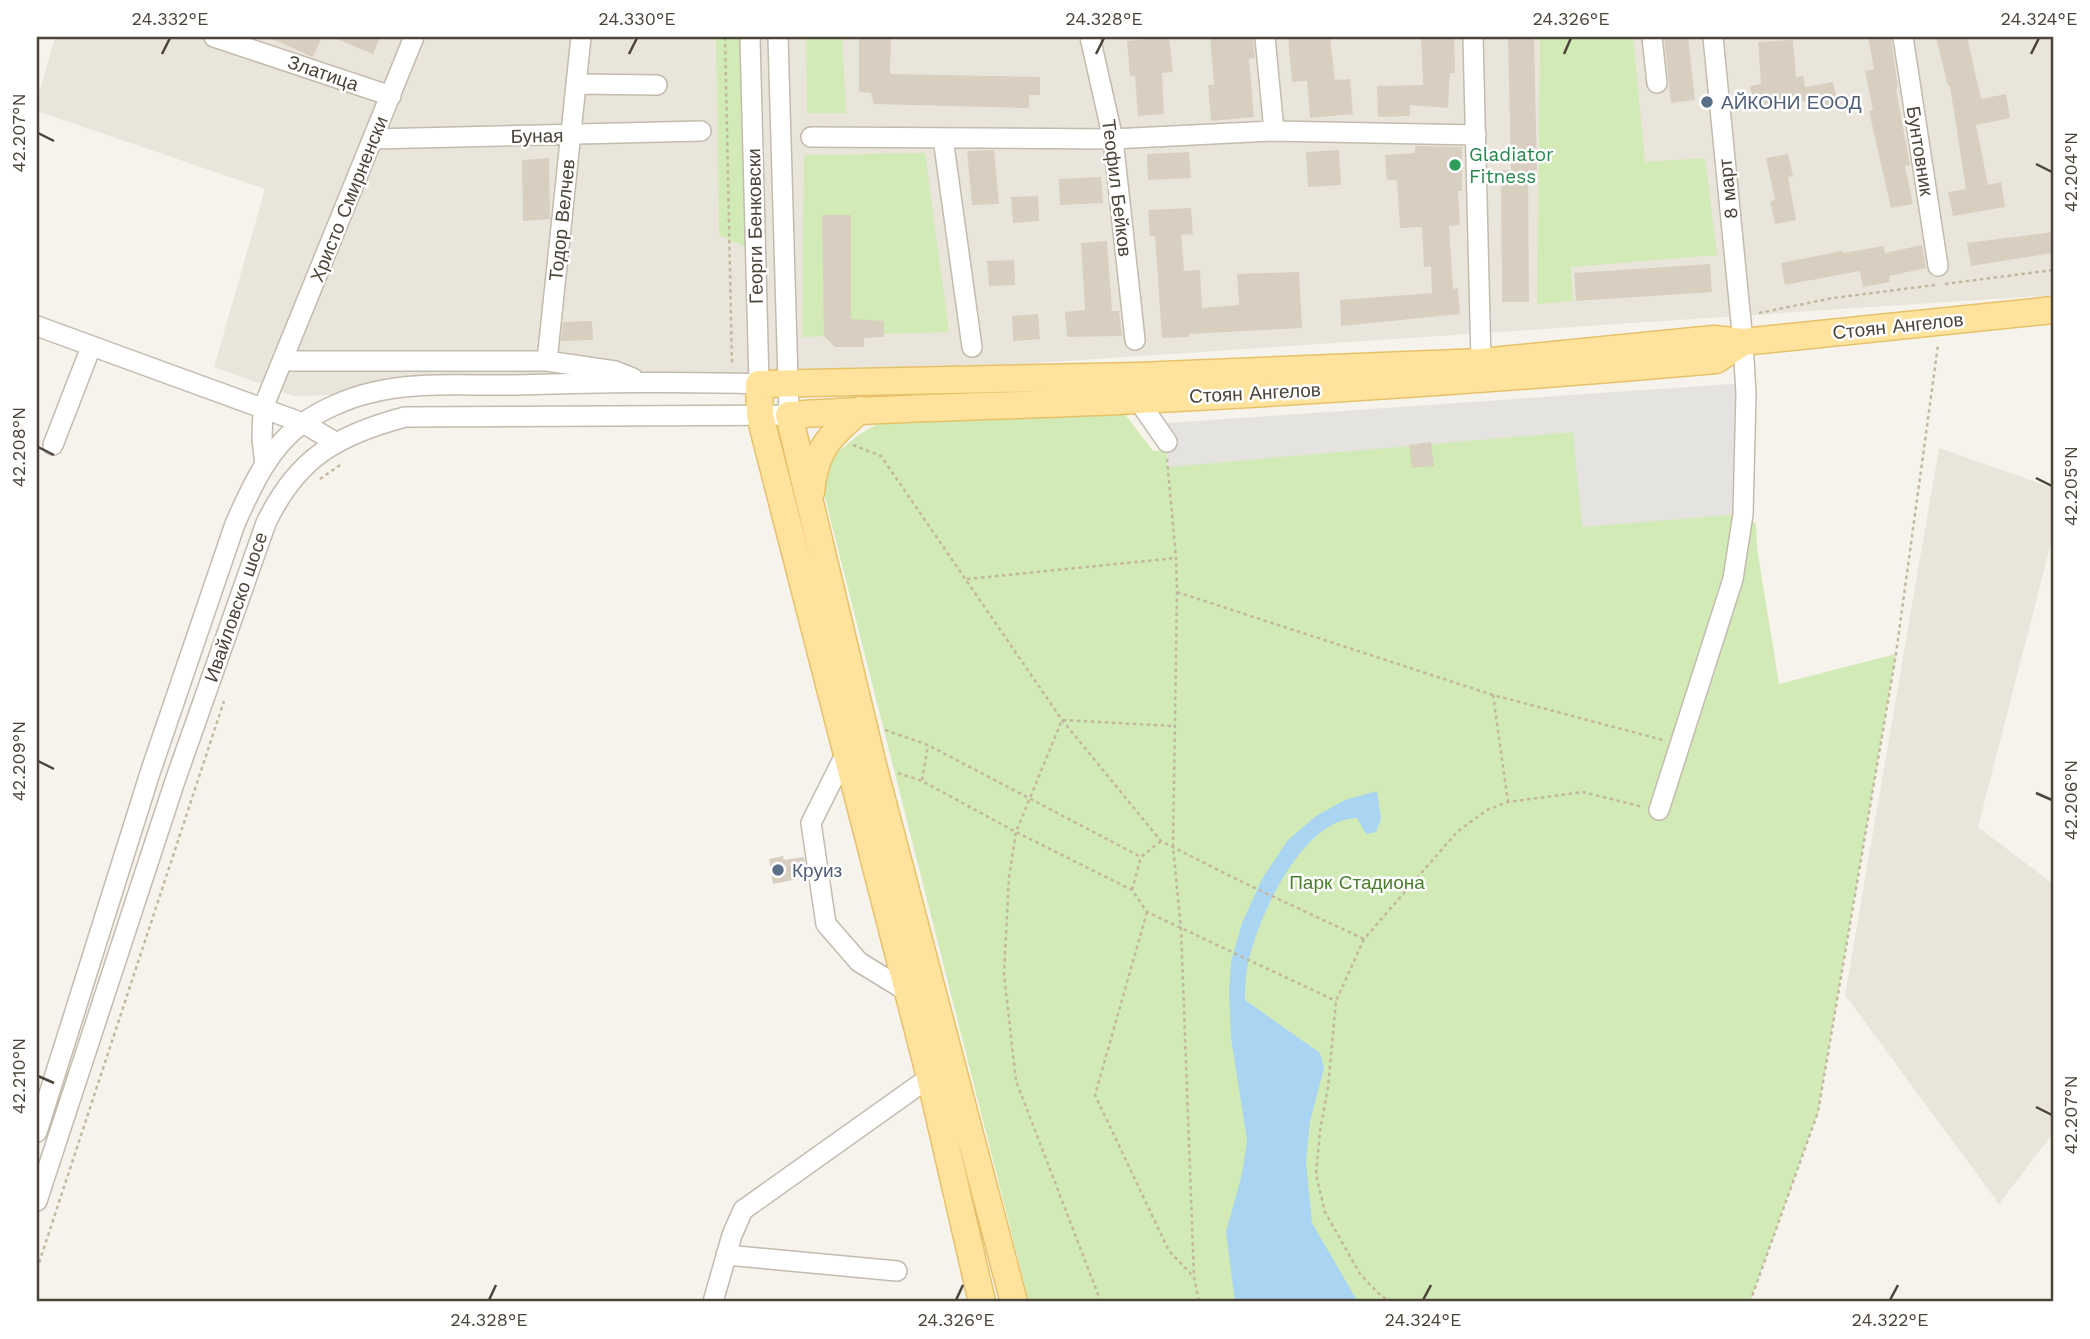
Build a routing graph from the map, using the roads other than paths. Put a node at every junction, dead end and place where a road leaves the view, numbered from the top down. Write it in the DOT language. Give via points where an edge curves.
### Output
graph roads {
  1 [pos="214,37"];
  2 [pos="414,37"];
  3 [pos="580,37"];
  4 [pos="750,37"];
  5 [pos="778,37"];
  6 [pos="1090,37"];
  7 [pos="1265,37"];
  8 [pos="1474,37"];
  9 [pos="1652,37"];
  10 [pos="1713,37"];
  11 [pos="1903,37"];
  12 [pos="1657,83"];
  13 [pos="576,84"];
  14 [pos="657,85"];
  15 [pos="391,96"];
  16 [pos="701,131"];
  17 [pos="1274,131"];
  18 [pos="570,135"];
  19 [pos="1476,135"];
  20 [pos="811,137"];
  21 [pos="943,138"];
  22 [pos="373,139"];
  23 [pos="1113,139"];
  24 [pos="1938,266"];
  25 [pos="2053,310"];
  26 [pos="37,326"];
  27 [pos="1742,329"];
  28 [pos="1135,340"];
  29 [pos="90,347"];
  30 [pos="972,347"];
  31 [pos="283,361"];
  32 [pos="547,361"];
  33 [pos="1481,362"];
  34 [pos="645,383"];
  35 [pos="759,384"];
  36 [pos="787,384"];
  37 [pos="1139,400"];
  38 [pos="262,408"];
  39 [pos="860,410"];
  40 [pos="789,415"];
  41 [pos="760,416"];
  42 [pos="303,423"];
  43 [pos="335,442"];
  44 [pos="1167,442"];
  45 [pos="53,445"];
  46 [pos="265,465"];
  47 [pos="810,504"];
  48 [pos="846,754"];
  49 [pos="150,773"];
  50 [pos="175,782"];
  51 [pos="1659,810"];
  52 [pos="908,992"];
  53 [pos="929,1077"];
  54 [pos="37,1132"];
  55 [pos="37,1201"];
  56 [pos="726,1255"];
  57 [pos="897,1271"];
  58 [pos="713,1302"];
  59 [pos="982,1302"];
  60 [pos="1014,1302"];
  1 -- 15 [label="street, Златица"];
  2 -- 15 [label="street, Христо Смирненски"];
  3 -- 13 [label="street, Тодор Велчев"];
  4 -- 35 [label="street, Георги Бенковски"];
  5 -- 36 [label="street, Георги Бенковски"];
  6 -- 23 [label="street, Теофил Бейков"];
  7 -- 17 [label="street"];
  8 -- 19 [label="street"];
  9 -- 12 [label="street"];
  10 -- 27 [label="street, 8 март"];
  11 -- 24 [label="street, Бунтовник"];
  13 -- 14 [label="street"];
  13 -- 18 [label="street, Тодор Велчев"];
  15 -- 22 [label="street, Христо Смирненски"];
  16 -- 18 [label="street, Буная"];
  17 -- 19 [label="street"];
  17 -- 23 [label="street"];
  18 -- 22 [label="street, Буная"];
  18 -- 32 [label="street, Тодор Велчев"];
  19 -- 33 [label="street"];
  20 -- 21 [label="street"];
  21 -- 23 [label="street"];
  21 -- 30 [label="street"];
  22 -- 31 [label="street, Христо Смирненски"];
  23 -- 28 [label="street, Теофил Бейков"];
  25 -- 27 [label="main road, Стоян Ангелов" via="1941,321"];
  26 -- 29 [label="street"];
  27 -- 33 [label="main road, Стоян Ангелов" via="1714,339"];
  27 -- 37 [label="main road, Стоян Ангелов" via="1716,360 1483,380"];
  27 -- 51 [label="street, 8 март" via="1746,394 1743,514 1733,579"];
  29 -- 38 [label="street"];
  29 -- 45 [label="street"];
  31 -- 32 [label="street"];
  31 -- 38 [label="street, Христо Смирненски"];
  32 -- 34 [label="street" via="615,371"];
  33 -- 36 [label="main road, Стоян Ангелов"];
  34 -- 35 [label="street, Ивайловско шосе"];
  34 -- 42 [label="street, Ивайловско шосе" via="413,386 370,393"];
  35 -- 36 [label="main road, Стоян Ангелов"];
  35 -- 41 [label="main road, Георги Бенковски"];
  36 -- 40 [label="street, Георги Бенковски"];
  37 -- 39 [label="main road, Стоян Ангелов"];
  37 -- 44 [label="street"];
  38 -- 42 [label="street"];
  38 -- 46 [label="street"];
  39 -- 40 [label="main road, Стоян Ангелов"];
  39 -- 47 [label="main road" via="820,451"];
  40 -- 41 [label="street, Стоян Ангелов"];
  40 -- 47 [label="main road"];
  41 -- 43 [label="street, Ивайловско шосе" via="405,417"];
  41 -- 48 [label="main road, Георги Бенковски"];
  42 -- 43 [label="street"];
  42 -- 46 [label="street, Ивайловско шосе"];
  43 -- 50 [label="street, Ивайловско шосе" via="290,480 266,523"];
  46 -- 49 [label="street, Ивайловско шосе" via="235,524"];
  47 -- 60 [label="main road" via="873,765"];
  48 -- 52 [label="main road, Георги Бенковски"];
  48 -- 52 [label="street" via="811,823 826,924 859,962"];
  49 -- 50 [label="street"];
  49 -- 54 [label="street, Ивайловско шосе"];
  50 -- 55 [label="street, Ивайловско шосе"];
  52 -- 53 [label="main road, Георги Бенковски"];
  53 -- 56 [label="street" via="743,1210"];
  53 -- 59 [label="main road, Георги Бенковски"];
  56 -- 57 [label="street"];
  56 -- 58 [label="street"];
}
